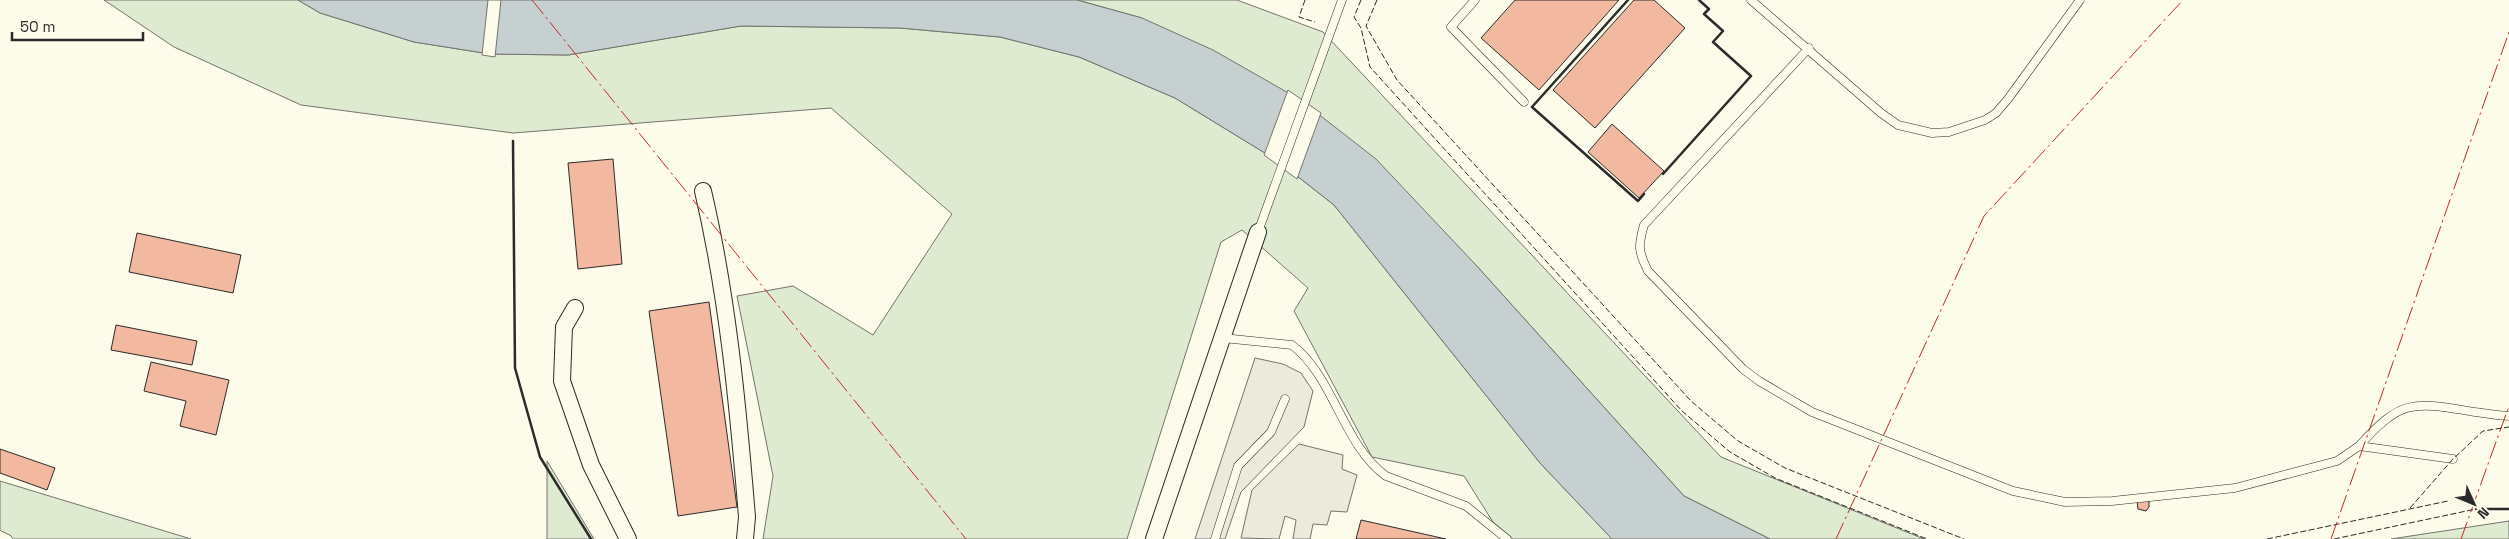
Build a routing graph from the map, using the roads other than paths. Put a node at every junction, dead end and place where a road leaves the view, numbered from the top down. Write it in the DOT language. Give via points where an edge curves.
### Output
graph roads {
  1 [pos="1342,0"];
  2 [pos="1475,0"];
  3 [pos="1751,0"];
  4 [pos="2080,0"];
  5 [pos="1809,48"];
  6 [pos="1524,102"];
  7 [pos="703,191"];
  8 [pos="1258,232"];
  9 [pos="575,308"];
  10 [pos="1223,338"];
  11 [pos="1285,399"];
  12 [pos="2509,416"];
  13 [pos="2359,446"];
  14 [pos="2453,460"];
  15 [pos="0,535"];
  16 [pos="8,539"];
  17 [pos="628,539"];
  18 [pos="745,539"];
  19 [pos="1154,539"];
  20 [pos="1215,539"];
  21 [pos="1507,539"];
  1 -- 8 [label="lane"];
  2 -- 6 [label="lane" via="1450,27"];
  3 -- 5 [label="lane"];
  4 -- 5 [label="lane" via="1996,113 1949,132 1932,133 1898,125"];
  5 -- 13 [label="lane" via="1644,224 1638,244 1640,257 1648,271 1743,369 1759,381 1812,412 2014,491 2065,502 2236,488 2337,460"];
  7 -- 18 [label="street" via="716,247 735,370 748,517"];
  8 -- 10 [label="street"];
  9 -- 17 [label="street" via="564,327 562,381 591,465"];
  10 -- 19 [label="street"];
  10 -- 21 [label="lane" via="1292,345 1316,371 1366,456 1378,470 1386,476 1466,506"];
  11 -- 20 [label="lane" via="1271,432 1238,466"];
  12 -- 13 [label="lane" via="2415,405 2381,422"];
  13 -- 14 [label="lane"];
  15 -- 16 [label="lane"];
}
